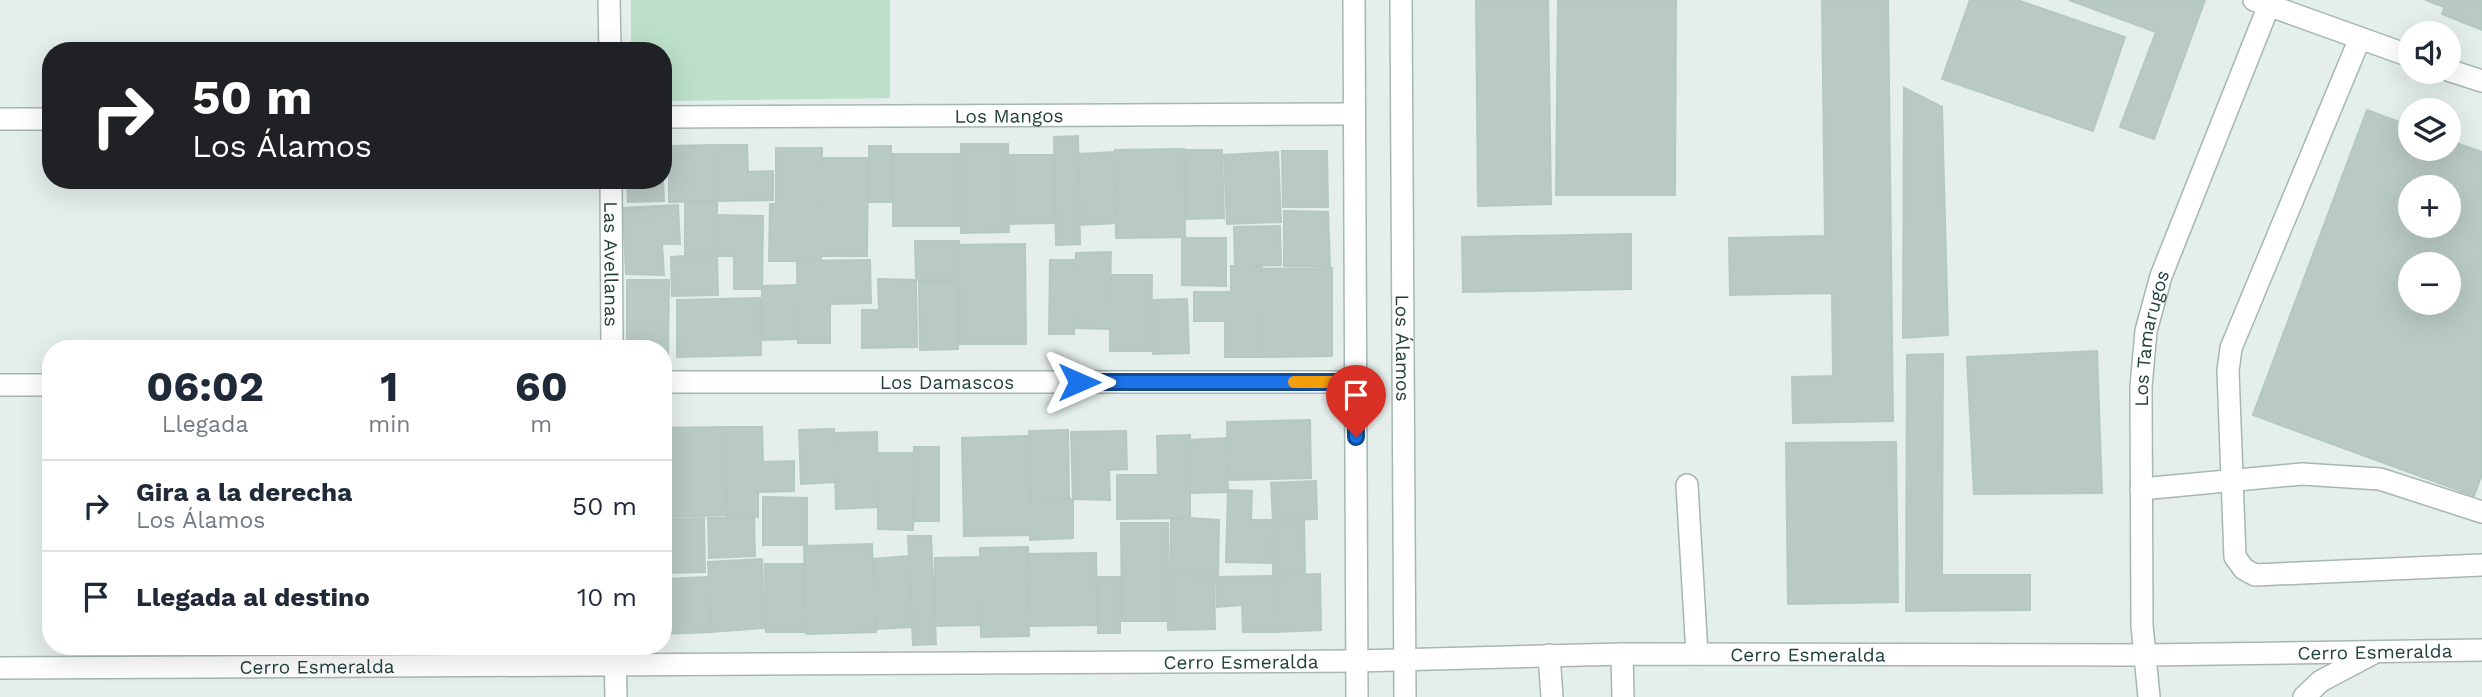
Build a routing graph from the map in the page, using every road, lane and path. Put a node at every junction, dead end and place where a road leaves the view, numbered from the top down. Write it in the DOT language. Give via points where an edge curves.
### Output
graph roads {
  1 [pos="609,0"];
  2 [pos="1354,0"];
  3 [pos="1401,0"];
  4 [pos="2265,2"];
  5 [pos="2360,38"];
  6 [pos="610,42"];
  7 [pos="2398,52"];
  8 [pos="2461,74"];
  9 [pos="2482,81"];
  10 [pos="1354,114"];
  11 [pos="672,117"];
  12 [pos="0,119"];
  13 [pos="42,119"];
  14 [pos="611,189"];
  15 [pos="612,340"];
  16 [pos="672,382"];
  17 [pos="1355,382"];
  18 [pos="0,385"];
  19 [pos="42,385"];
  20 [pos="2231,481"];
  21 [pos="1688,485"];
  22 [pos="2141,489"];
  23 [pos="2482,512"];
  24 [pos="2482,565"];
  25 [pos="2482,650"];
  26 [pos="2377,652"];
  27 [pos="1622,654"];
  28 [pos="1697,654"];
  29 [pos="1549,655"];
  30 [pos="616,656"];
  31 [pos="2147,656"];
  32 [pos="1403,659"];
  33 [pos="1357,661"];
  34 [pos="0,668"];
  35 [pos="616,697"];
  36 [pos="1357,697"];
  37 [pos="1405,697"];
  38 [pos="1552,697"];
  39 [pos="1623,697"];
  40 [pos="2149,697"];
  41 [pos="2304,697"];
  1 -- 6 [label="street"];
  2 -- 10 [label="street"];
  3 -- 32 [label="street, Los Álamos"];
  4 -- 5 [label="street"];
  4 -- 22 [label="street, Los Tamarugos" via="2161,276 2146,331"];
  5 -- 7 [label="street"];
  5 -- 20 [label="street" via="2231,348"];
  8 -- 9 [label="street"];
  10 -- 11 [label="street, Los Mangos"];
  10 -- 17 [label="street"];
  12 -- 13 [label="street"];
  14 -- 15 [label="street, Las Avellanas"];
  16 -- 17 [label="street, Los Damascos"];
  17 -- 33 [label="street"];
  18 -- 19 [label="street"];
  20 -- 22 [label="street"];
  20 -- 23 [label="street" via="2302,474 2380,478"];
  20 -- 24 [label="street" via="2235,557 2255,575"];
  21 -- 28 [label="street"];
  22 -- 31 [label="street, Los Tamarugos" via="2142,625"];
  25 -- 26 [label="street, Cerro Esmeralda"];
  26 -- 31 [label="street, Cerro Esmeralda"];
  26 -- 41 [label="street" via="2321,681"];
  27 -- 28 [label="street, Cerro Esmeralda"];
  27 -- 29 [label="street, Cerro Esmeralda"];
  27 -- 39 [label="street"];
  28 -- 31 [label="street, Cerro Esmeralda"];
  29 -- 32 [label="street, Cerro Esmeralda"];
  29 -- 38 [label="street"];
  30 -- 33 [label="street, Cerro Esmeralda"];
  30 -- 34 [label="street, Cerro Esmeralda"];
  30 -- 35 [label="street"];
  31 -- 40 [label="street, Los Tamarugos"];
  32 -- 33 [label="street, Cerro Esmeralda"];
  32 -- 37 [label="street, Los Álamos"];
  33 -- 36 [label="street"];
}
